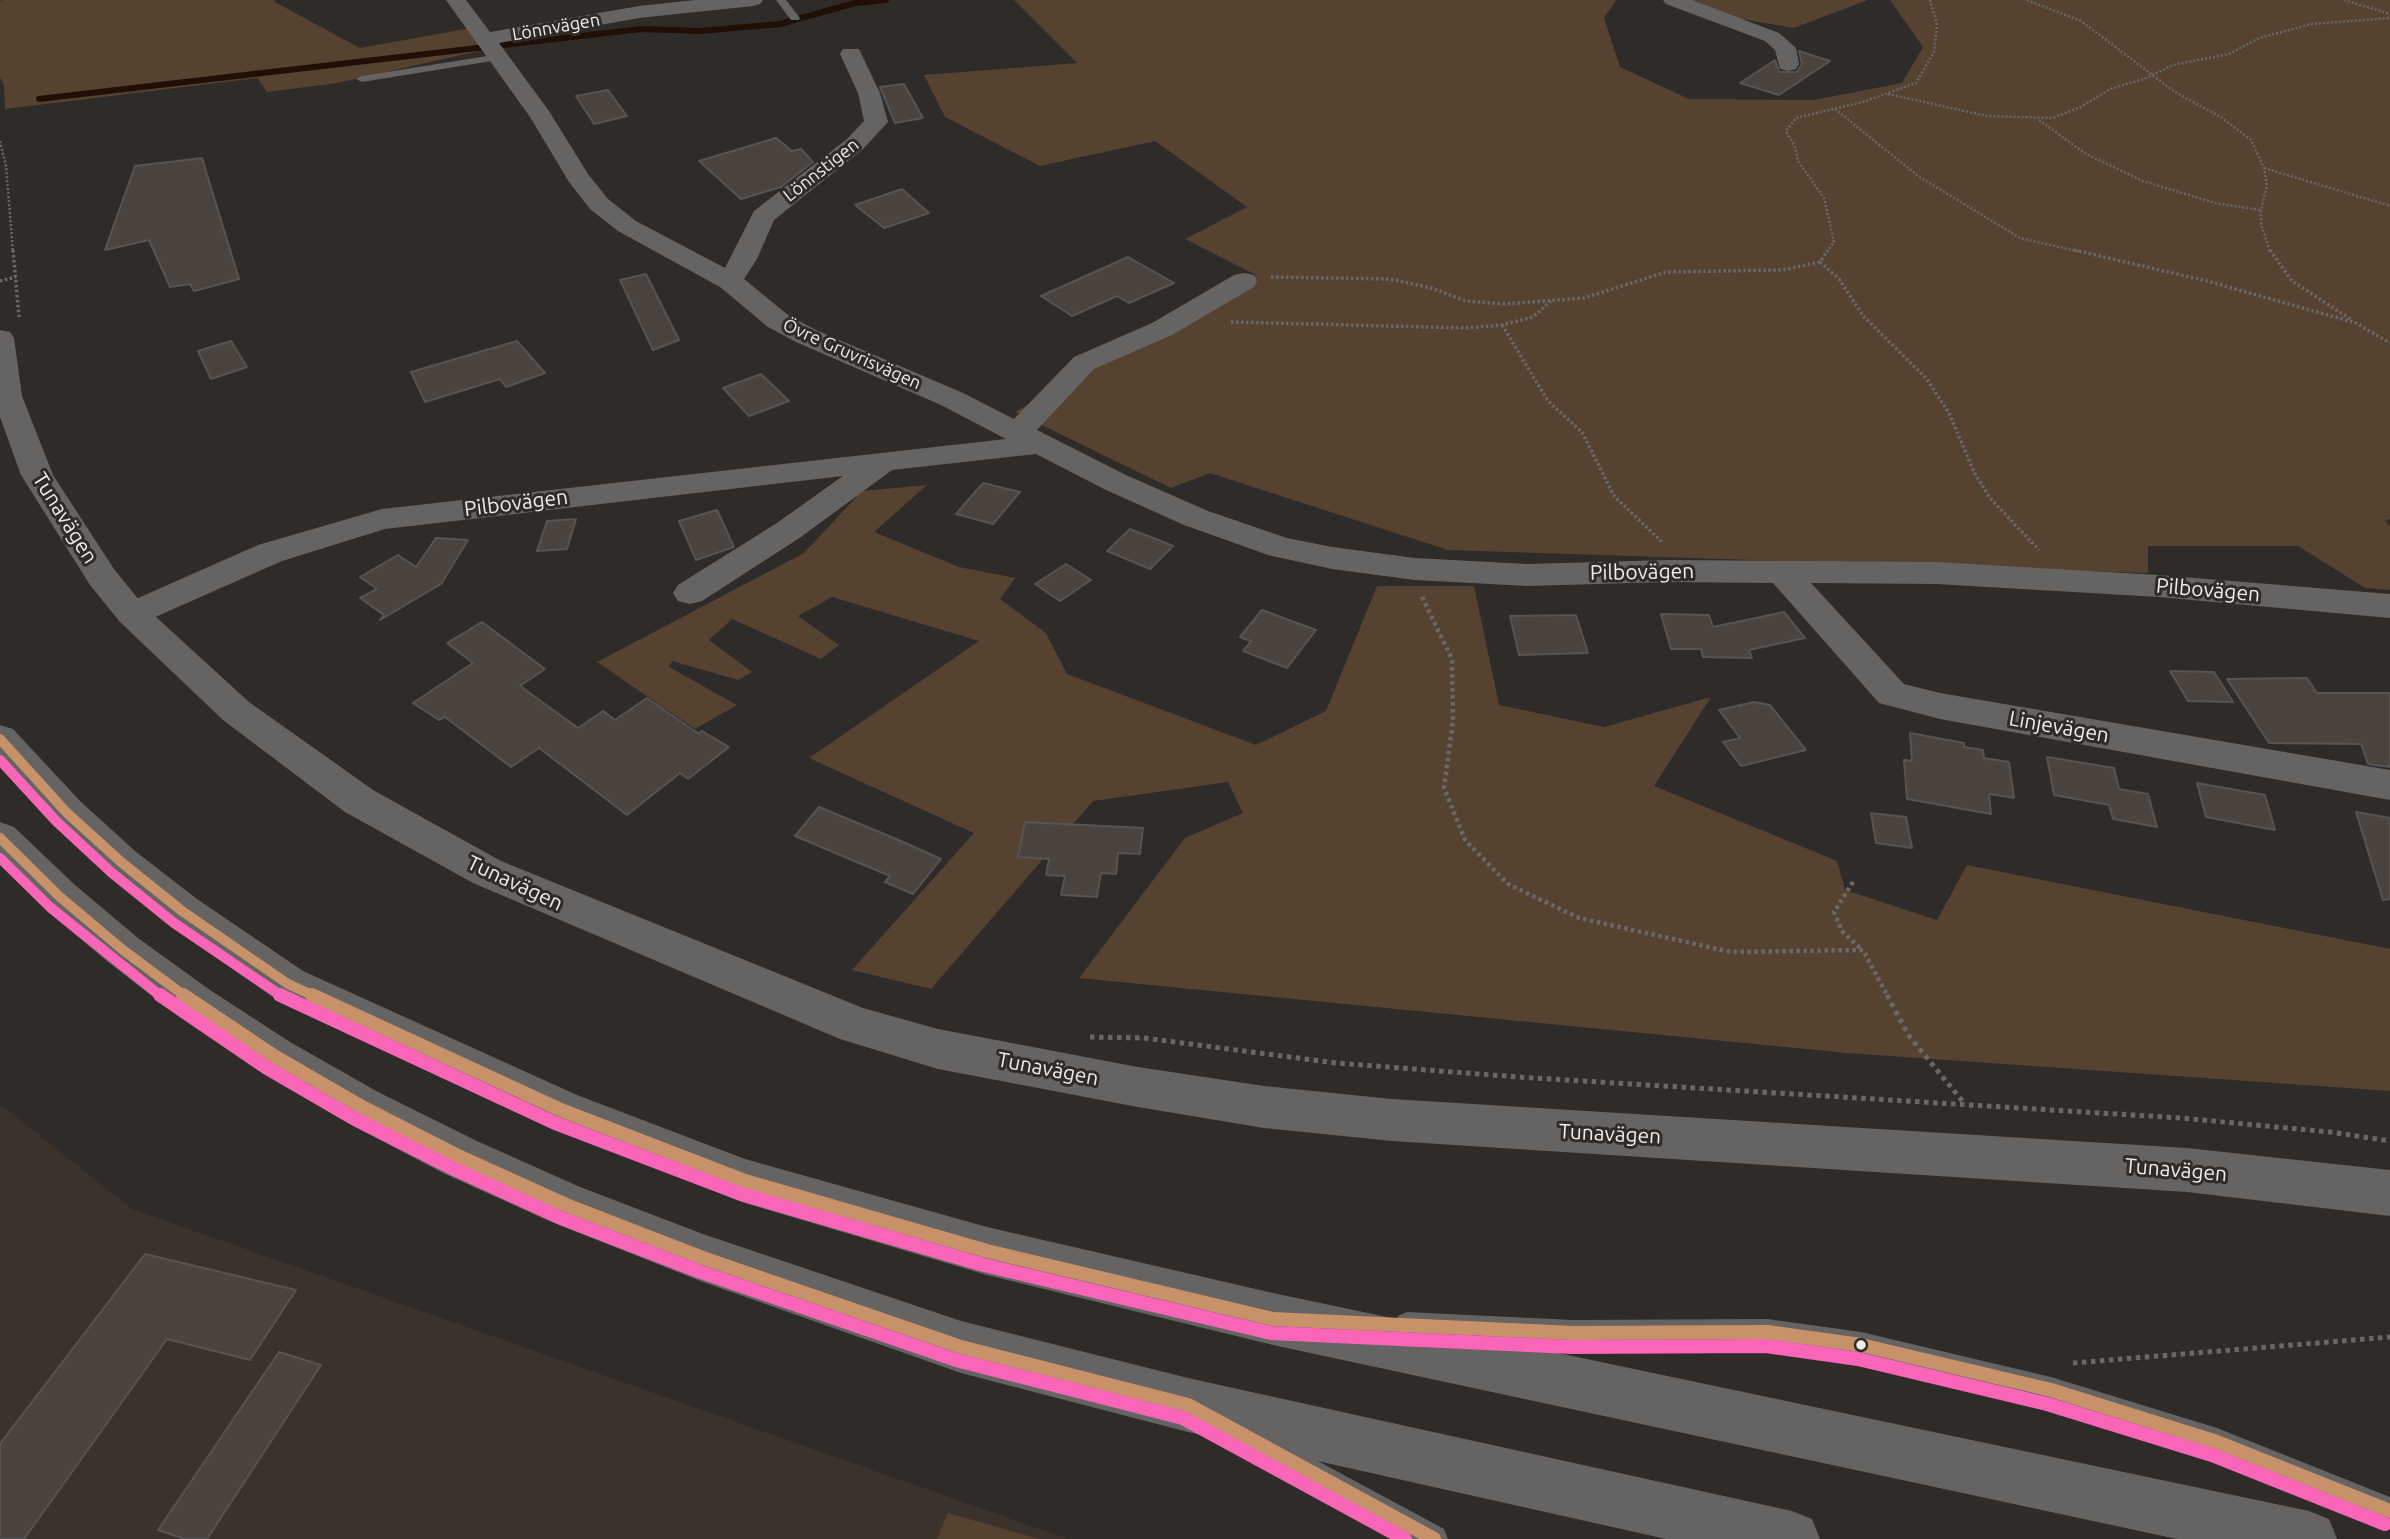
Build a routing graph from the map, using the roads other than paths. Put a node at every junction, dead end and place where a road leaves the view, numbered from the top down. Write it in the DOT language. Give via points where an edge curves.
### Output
graph roads {
  1 [pos="456,0"];
  2 [pos="752,0"];
  3 [pos="781,0"];
  4 [pos="1674,0"];
  5 [pos="666,4"];
  6 [pos="796,18"];
  7 [pos="493,47"];
  8 [pos="851,54"];
  9 [pos="1788,64"];
  10 [pos="362,79"];
  11 [pos="730,281"];
  12 [pos="1244,281"];
  13 [pos="10,333"];
  14 [pos="971,408"];
  15 [pos="1030,438"];
  16 [pos="918,458"];
  17 [pos="883,463"];
  18 [pos="1781,571"];
  19 [pos="690,593"];
  20 [pos="2390,606"];
  21 [pos="132,614"];
  22 [pos="0,739"];
  23 [pos="2390,785"];
  24 [pos="0,838"];
  25 [pos="2390,1193"];
  26 [pos="1273,1319"];
  27 [pos="1188,1405"];
  28 [pos="2390,1511"];
  29 [pos="1434,1539"];
  30 [pos="1793,1539"];
  31 [pos="2309,1539"];
  1 -- 7 [label="street, Övre Gruvrisvägen"];
  2 -- 5 [label="street, Lönnvägen"];
  3 -- 6 [label="lane"];
  4 -- 9 [label="street" via="1772,37 1785,48"];
  5 -- 7 [label="street, Lönnvägen"];
  7 -- 10 [label="lane"];
  7 -- 11 [label="street, Övre Gruvrisvägen" via="599,204 627,226"];
  8 -- 11 [label="street, Lönnstigen" via="876,122 763,216"];
  11 -- 14 [label="street, Övre Gruvrisvägen" via="770,316 806,336"];
  12 -- 15 [label="street" via="1162,329 1084,363 1046,406"];
  13 -- 21 [label="street, Tunavägen" via="7,396 37,475 102,578"];
  14 -- 15 [label="street, Övre Gruvrisvägen"];
  14 -- 16 [label="street"];
  15 -- 16 [label="street, Pilbovägen"];
  15 -- 18 [label="street, Pilbovägen" via="1115,482 1233,532 1332,558 1415,569 1527,575"];
  16 -- 17 [label="street, Pilbovägen"];
  17 -- 19 [label="street"];
  17 -- 21 [label="street, Pilbovägen" via="382,519 270,553"];
  18 -- 20 [label="street, Pilbovägen" via="2079,580"];
  18 -- 23 [label="street, Linjevägen" via="1892,694"];
  21 -- 25 [label="street, Tunavägen" via="205,685 269,736 359,801 487,872 856,1025 914,1043 1151,1089 1392,1121 2052,1160"];
  22 -- 26 [label="highway" via="66,812 121,862 252,961 288,984 548,1105 745,1181 987,1251"];
  24 -- 27 [label="highway" via="122,950 194,1003 362,1107 460,1157 566,1205 703,1258 961,1347"];
  26 -- 28 [label="lane" via="1573,1334 1767,1332 1861,1345 2051,1390 2217,1442"];
  26 -- 31 [label="highway"];
  27 -- 29 [label="lane"];
  27 -- 30 [label="highway"];
}
